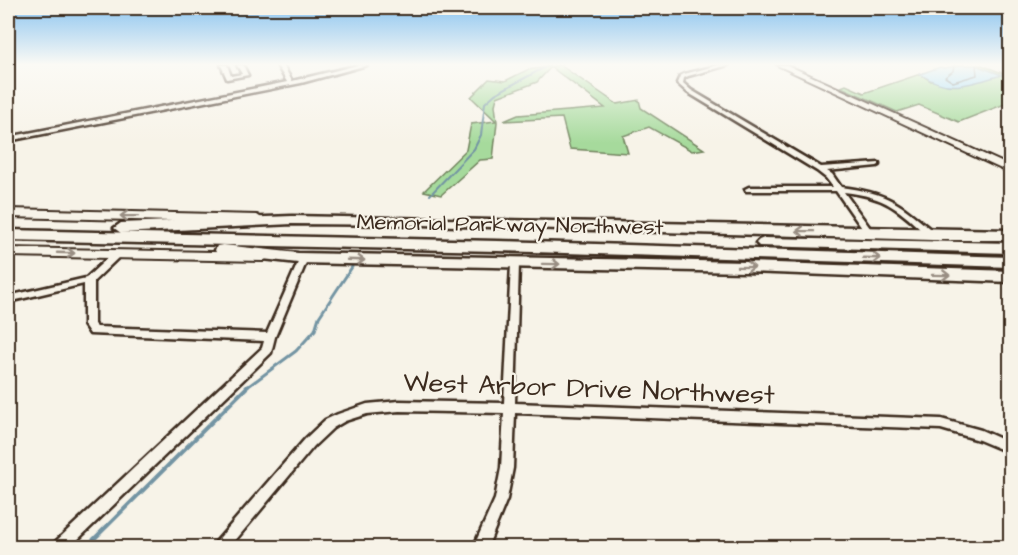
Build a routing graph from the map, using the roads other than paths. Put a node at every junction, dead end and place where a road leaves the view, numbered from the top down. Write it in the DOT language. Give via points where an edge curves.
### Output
graph roads {
  1 [pos="250,91"];
  2 [pos="689,91"];
  3 [pos="838,91"];
  4 [pos="8,139"];
  5 [pos="877,164"];
  6 [pos="820,169"];
  7 [pos="1011,170"];
  8 [pos="748,189"];
  9 [pos="838,189"];
  10 [pos="8,213"];
  11 [pos="292,220"];
  12 [pos="8,224"];
  13 [pos="647,227"];
  14 [pos="121,228"];
  15 [pos="869,232"];
  16 [pos="8,235"];
  17 [pos="932,235"];
  18 [pos="1011,235"];
  19 [pos="100,238"];
  20 [pos="791,243"];
  21 [pos="1011,248"];
  22 [pos="8,252"];
  23 [pos="116,255"];
  24 [pos="301,258"];
  25 [pos="1011,262"];
  26 [pos="515,264"];
  27 [pos="1011,278"];
  28 [pos="89,280"];
  29 [pos="8,299"];
  30 [pos="270,337"];
  31 [pos="510,408"];
  32 [pos="1011,448"];
  33 [pos="59,548"];
  34 [pos="220,548"];
  35 [pos="480,548"];
  1 -- 4 [label="street"];
  2 -- 6 [label="street"];
  3 -- 7 [label="main road"];
  5 -- 6 [label="street"];
  6 -- 9 [label="street"];
  8 -- 9 [label="street"];
  9 -- 15 [label="street"];
  9 -- 17 [label="street" via="890,201"];
  11 -- 10 [label="main road, one-way"];
  11 -- 13 [label="highway"];
  11 -- 14 [label="highway"];
  12 -- 14 [label="highway, Memorial Parkway Northwest"];
  15 -- 13 [label="highway, one-way"];
  13 -- 20 [label="highway"];
  14 -- 20 [label="highway, Memorial Parkway Northwest"];
  15 -- 17 [label="highway"];
  16 -- 19 [label="highway, Memorial Parkway Northwest"];
  17 -- 18 [label="highway"];
  19 -- 24 [label="highway"];
  19 -- 25 [label="highway, Memorial Parkway Northwest, one-way"];
  20 -- 21 [label="highway, Memorial Parkway Northwest"];
  22 -- 23 [label="main road, one-way"];
  23 -- 24 [label="main road"];
  23 -- 28 [label="street"];
  24 -- 26 [label="highway, one-way"];
  24 -- 30 [label="street"];
  26 -- 27 [label="highway, one-way" via="746,267"];
  26 -- 31 [label="street"];
  28 -- 29 [label="street"];
  28 -- 30 [label="street" via="89,325 94,330"];
  30 -- 33 [label="street" via="267,350"];
  31 -- 32 [label="street, West Arbor Drive Northwest" via="941,424"];
  31 -- 34 [label="street, West Arbor Drive Northwest" via="399,406 342,417 310,442"];
  31 -- 35 [label="street" via="501,499"];
}
